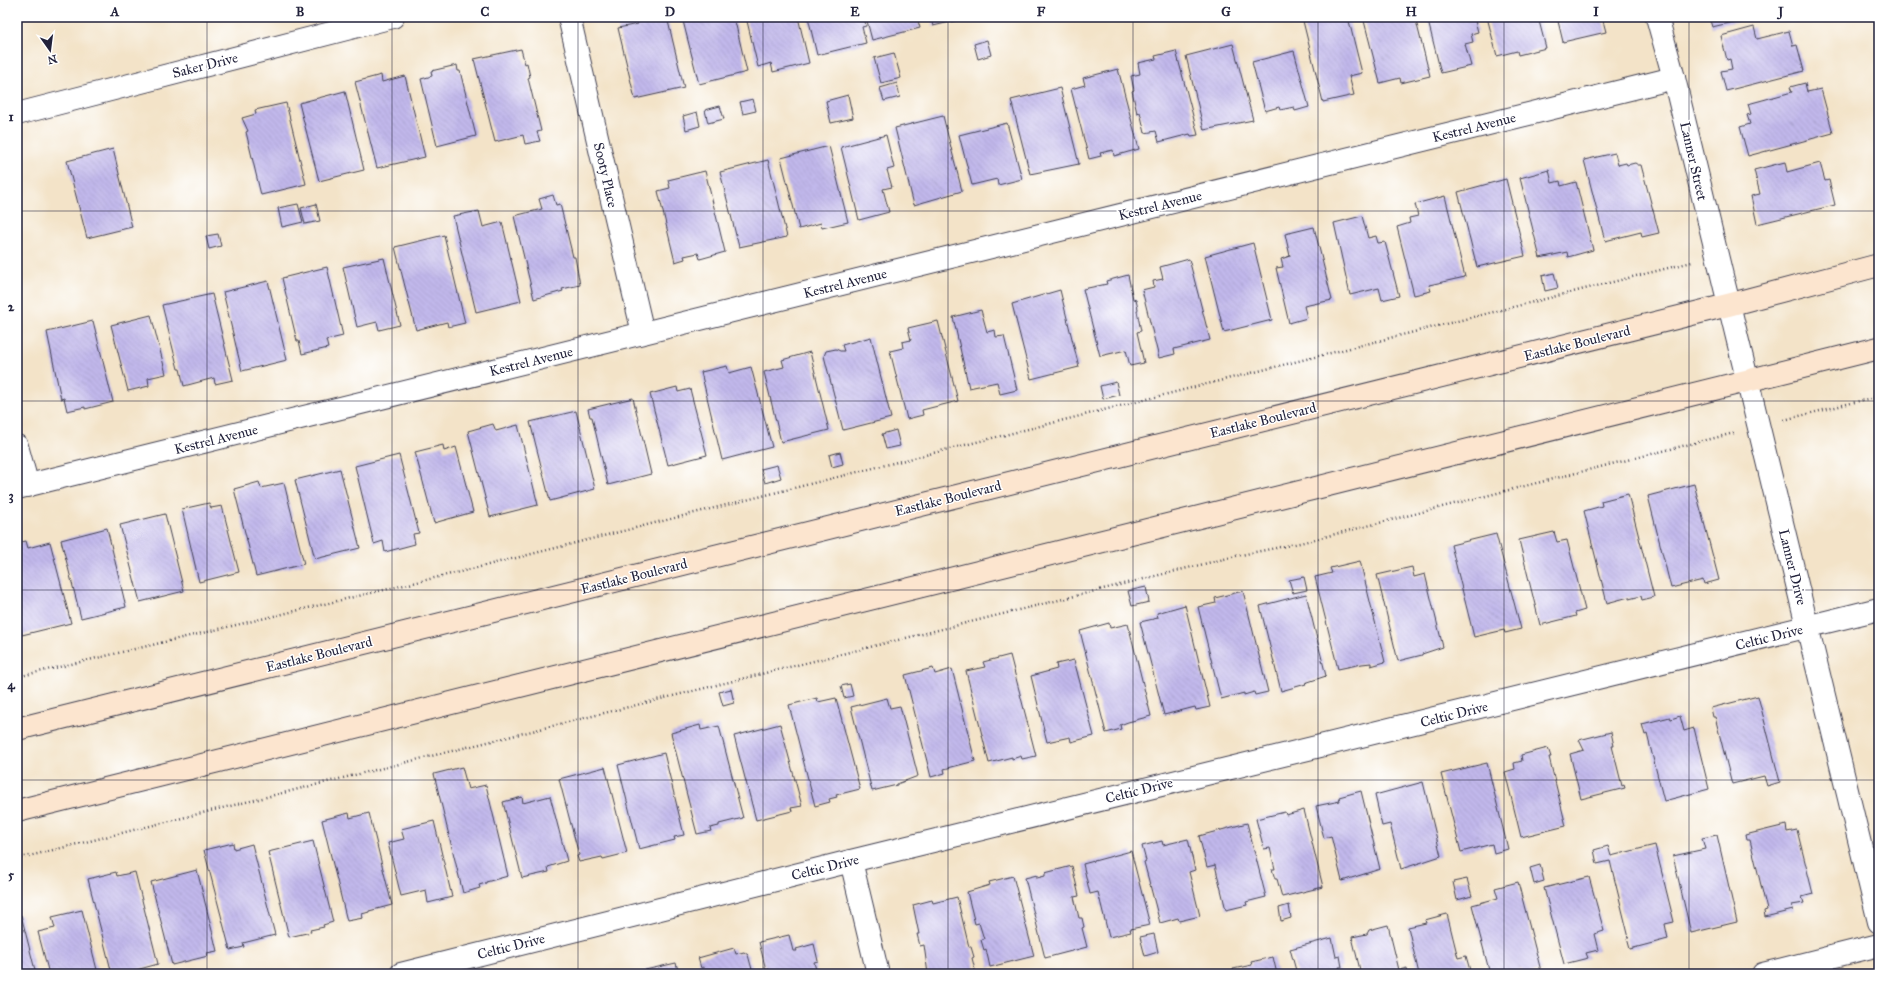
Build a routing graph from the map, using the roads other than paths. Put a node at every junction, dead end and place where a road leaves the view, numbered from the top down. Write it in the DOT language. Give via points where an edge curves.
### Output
graph roads {
  1 [pos="393,17"];
  2 [pos="569,17"];
  3 [pos="1657,17"];
  4 [pos="1674,78"];
  5 [pos="17,114"];
  6 [pos="1879,265"];
  7 [pos="1728,305"];
  8 [pos="643,333"];
  9 [pos="1879,348"];
  10 [pos="1747,382"];
  11 [pos="17,446"];
  12 [pos="22,487"];
  13 [pos="1879,609"];
  14 [pos="1808,627"];
  15 [pos="17,729"];
  16 [pos="17,811"];
  17 [pos="851,861"];
  18 [pos="1879,922"];
  19 [pos="1879,945"];
  20 [pos="401,974"];
  21 [pos="878,974"];
  22 [pos="1763,974"];
  1 -- 5 [label="street, Saker Drive"];
  2 -- 8 [label="street, Sooty Place"];
  3 -- 4 [label="street, Lanner Street"];
  4 -- 7 [label="street, Lanner Street"];
  4 -- 8 [label="street, Kestrel Avenue"];
  6 -- 7 [label="main road, Eastlake Boulevard"];
  7 -- 10 [label="street, Lanner Drive"];
  7 -- 15 [label="main road, Eastlake Boulevard"];
  8 -- 12 [label="street, Kestrel Avenue"];
  9 -- 10 [label="main road"];
  10 -- 14 [label="street, Lanner Drive"];
  10 -- 16 [label="main road"];
  11 -- 12 [label="street"];
  13 -- 14 [label="street, Celtic Drive"];
  14 -- 17 [label="street, Celtic Drive"];
  14 -- 18 [label="street, Lanner Drive"];
  17 -- 20 [label="street, Celtic Drive"];
  17 -- 21 [label="street"];
  19 -- 22 [label="street"];
}
